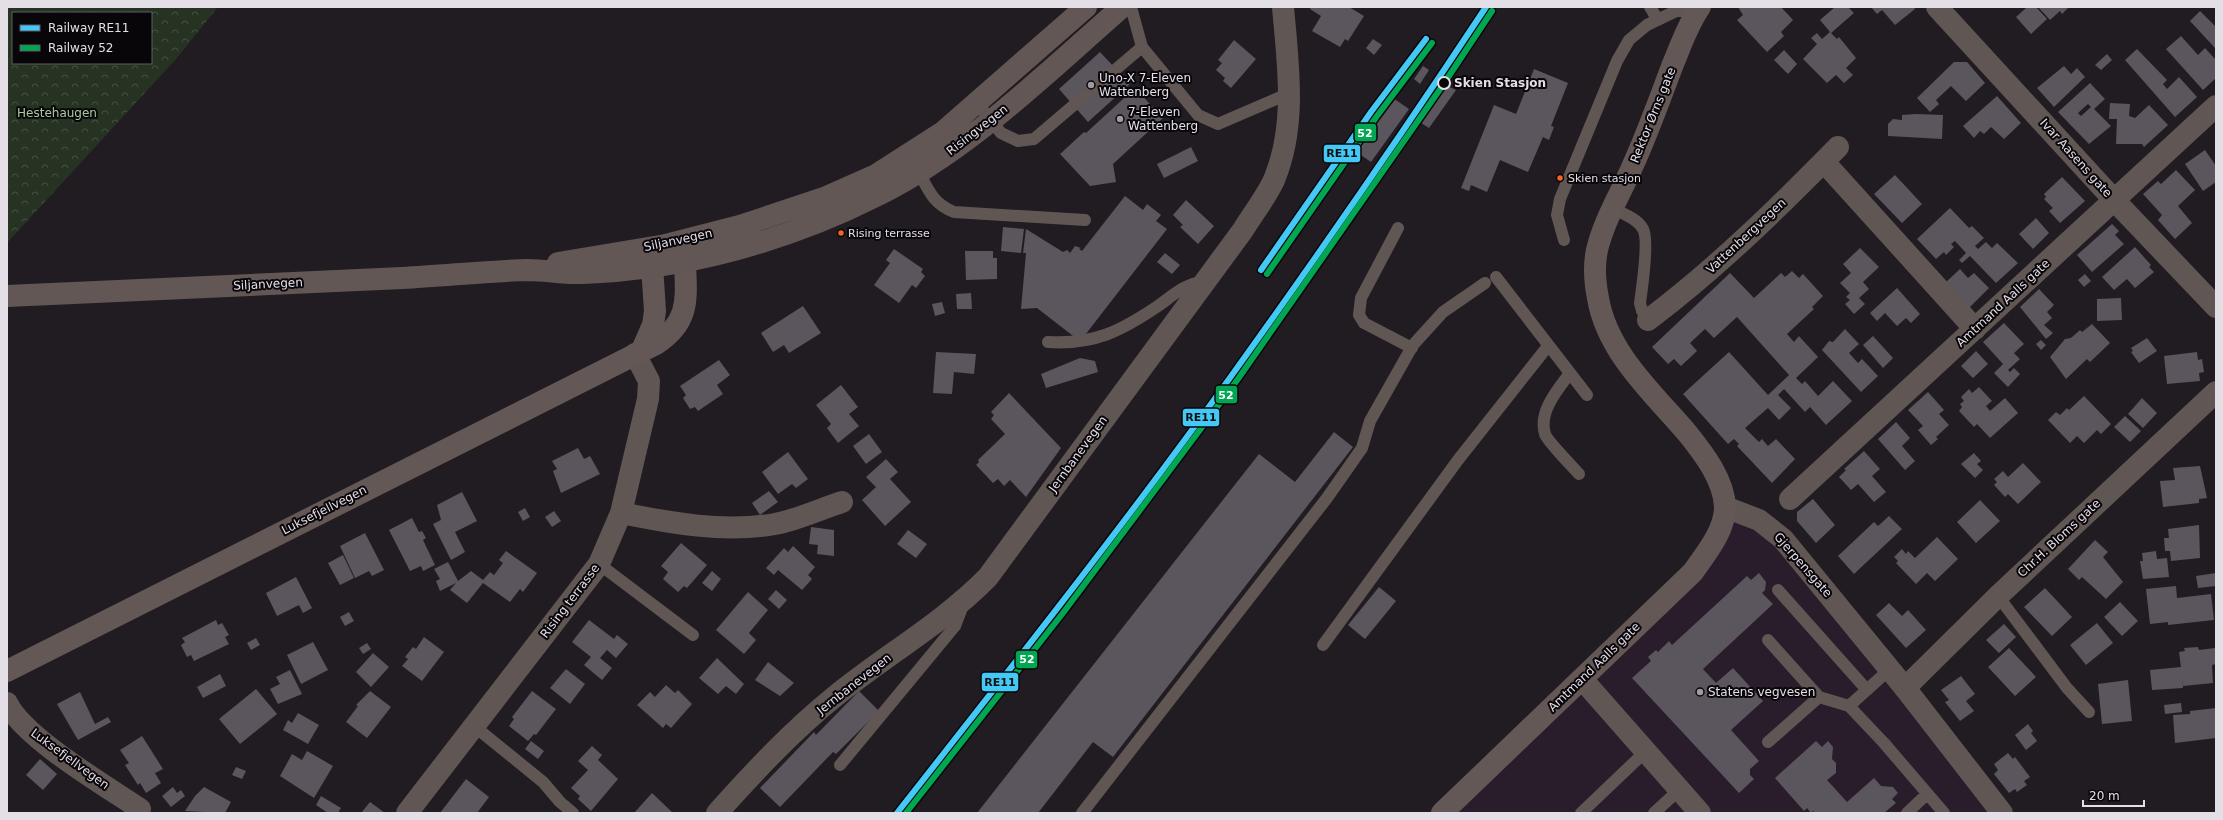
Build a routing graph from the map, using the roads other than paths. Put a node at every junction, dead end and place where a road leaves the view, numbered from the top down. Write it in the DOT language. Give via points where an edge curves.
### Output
graph roads {
  1 [pos="1086,7"];
  2 [pos="1122,7"];
  3 [pos="1131,7"];
  4 [pos="1283,7"];
  5 [pos="1650,7"];
  6 [pos="1937,7"];
  7 [pos="1699,9"];
  8 [pos="1658,20"];
  9 [pos="1142,47"];
  10 [pos="1290,93"];
  11 [pos="977,103"];
  12 [pos="2216,106"];
  13 [pos="991,121"];
  14 [pos="913,163"];
  15 [pos="824,198"];
  16 [pos="2115,201"];
  17 [pos="1612,208"];
  18 [pos="1085,220"];
  19 [pos="813,225"];
  20 [pos="1398,228"];
  21 [pos="1564,240"];
  22 [pos="666,245"];
  23 [pos="684,261"];
  24 [pos="652,266"];
  25 [pos="530,270"];
  26 [pos="1496,277"];
  27 [pos="1203,282"];
  28 [pos="1485,284"];
  29 [pos="7,296"];
  30 [pos="2216,307"];
  31 [pos="1648,320"];
  32 [pos="1975,329"];
  33 [pos="1048,342"];
  34 [pos="1548,346"];
  35 [pos="1412,348"];
  36 [pos="638,352"];
  37 [pos="1570,373"];
  38 [pos="2216,392"];
  39 [pos="1587,395"];
  40 [pos="1579,474"];
  41 [pos="1790,499"];
  42 [pos="842,502"];
  43 [pos="1725,507"];
  44 [pos="621,513"];
  45 [pos="599,564"];
  46 [pos="1778,590"];
  47 [pos="1998,596"];
  48 [pos="965,600"];
  49 [pos="693,635"];
  50 [pos="1768,640"];
  51 [pos="1322,645"];
  52 [pos="1890,669"];
  53 [pos="7,671"];
  54 [pos="1582,679"];
  55 [pos="1905,688"];
  56 [pos="1867,690"];
  57 [pos="1819,697"];
  58 [pos="7,703"];
  59 [pos="1849,706"];
  60 [pos="2089,712"];
  61 [pos="474,726"];
  62 [pos="1768,742"];
  63 [pos="1646,752"];
  64 [pos="840,766"];
  65 [pos="1679,790"];
  66 [pos="1927,794"];
  67 [pos="142,812"];
  68 [pos="407,813"];
  69 [pos="573,813"];
  70 [pos="717,813"];
  71 [pos="1082,813"];
  72 [pos="1442,813"];
  73 [pos="1581,813"];
  74 [pos="1654,813"];
  75 [pos="1700,813"];
  76 [pos="1906,813"];
  77 [pos="1944,813"];
  78 [pos="2002,813"];
  1 -- 11 [label="main road, Risingvegen"];
  2 -- 13 [label="main road, Risingvegen"];
  3 -- 9 [label="lane"];
  4 -- 10 [label="street, Jernbanevegen"];
  5 -- 8 [label="lane"];
  6 -- 16 [label="street, Ivar Aasens gate"];
  7 -- 8 [label="lane" via="1676,11"];
  7 -- 17 [label="main road, Rektor Ørns gate" via="1685,34 1634,165"];
  8 -- 21 [label="lane" via="1647,25 1629,40 1617,61 1560,199 1557,215"];
  9 -- 10 [label="lane" via="1198,116 1218,124"];
  9 -- 13 [label="lane" via="1034,139 1018,141 1001,133"];
  10 -- 27 [label="street, Jernbanevegen" via="1285,141 1273,181 1243,230"];
  11 -- 13 [label="lane"];
  11 -- 14 [label="main road, Risingvegen" via="943,132"];
  12 -- 16 [label="street, Amtmand Aalls gate"];
  13 -- 14 [label="main road, Risingvegen" via="955,149"];
  14 -- 15 [label="main road, Risingvegen" via="876,175"];
  14 -- 18 [label="lane" via="929,194 941,207 954,212"];
  14 -- 19 [label="main road, Risingvegen" via="876,196"];
  15 -- 22 [label="main road, Siljanvegen" via="740,226"];
  16 -- 30 [label="street, Ivar Aasens gate"];
  16 -- 32 [label="street, Amtmand Aalls gate"];
  17 -- 31 [label="lane" via="1634,220 1644,230 1640,303 1642,312"];
  17 -- 43 [label="main road, Rektor Ørns gate" via="1596,252 1598,299 1624,359 1704,454 1716,477"];
  19 -- 23 [label="main road, Siljanvegen" via="755,244"];
  20 -- 35 [label="lane" via="1361,298 1360,315 1364,322"];
  22 -- 23 [label="main road"];
  22 -- 24 [label="main road"];
  22 -- 25 [label="main road, Siljanvegen" via="576,259"];
  23 -- 24 [label="main road, Siljanvegen"];
  23 -- 36 [label="main road, Luksefjellvegen" via="686,300 674,330"];
  24 -- 25 [label="main road, Siljanvegen" via="580,274"];
  24 -- 36 [label="main road" via="655,311 653,325"];
  25 -- 29 [label="main road, Siljanvegen" via="436,277"];
  26 -- 34 [label="lane"];
  27 -- 33 [label="lane" via="1195,282 1186,287 1137,320 1110,334 1084,342"];
  27 -- 48 [label="street, Jernbanevegen" via="988,577"];
  28 -- 35 [label="lane" via="1443,312"];
  31 -- 32 [label="street, Vattenbergvegen" via="1726,256 1831,155"];
  32 -- 41 [label="street, Amtmand Aalls gate"];
  34 -- 37 [label="lane"];
  34 -- 51 [label="lane" via="1458,460"];
  35 -- 71 [label="lane" via="1370,421 1362,448 1327,498"];
  36 -- 44 [label="street, Rising terrasse" via="649,381 648,399"];
  36 -- 53 [label="main road, Luksefjellvegen"];
  37 -- 39 [label="lane"];
  37 -- 40 [label="lane" via="1551,399 1543,423 1545,435"];
  38 -- 47 [label="street, Chr.H. Bloms gate"];
  42 -- 44 [label="street" via="776,524 739,528 677,524"];
  43 -- 52 [label="street, Gjerpensgate" via="1759,520 1783,539"];
  43 -- 54 [label="main road, Amtmand Aalls gate" via="1721,527 1693,572"];
  44 -- 45 [label="street, Rising terrasse"];
  45 -- 49 [label="lane"];
  45 -- 61 [label="street, Rising terrasse"];
  46 -- 56 [label="lane"];
  47 -- 55 [label="street, Chr.H. Bloms gate"];
  47 -- 60 [label="lane" via="2067,688"];
  48 -- 64 [label="lane" via="955,626"];
  48 -- 70 [label="street, Jernbanevegen" via="833,698 792,735"];
  50 -- 57 [label="lane"];
  52 -- 55 [label="street, Gjerpensgate"];
  52 -- 56 [label="lane"];
  54 -- 63 [label="street"];
  54 -- 72 [label="main road, Amtmand Aalls gate"];
  55 -- 78 [label="street, Gjerpensgate"];
  56 -- 59 [label="lane"];
  57 -- 59 [label="lane"];
  57 -- 62 [label="lane"];
  58 -- 67 [label="street, Luksefjellvegen" via="18,719 59,754"];
  59 -- 66 [label="lane"];
  61 -- 68 [label="street, Rising terrasse"];
  61 -- 69 [label="lane" via="543,782"];
  63 -- 65 [label="street"];
  63 -- 73 [label="lane"];
  65 -- 74 [label="lane"];
  65 -- 75 [label="street"];
  66 -- 76 [label="lane"];
  66 -- 77 [label="lane"];
}
